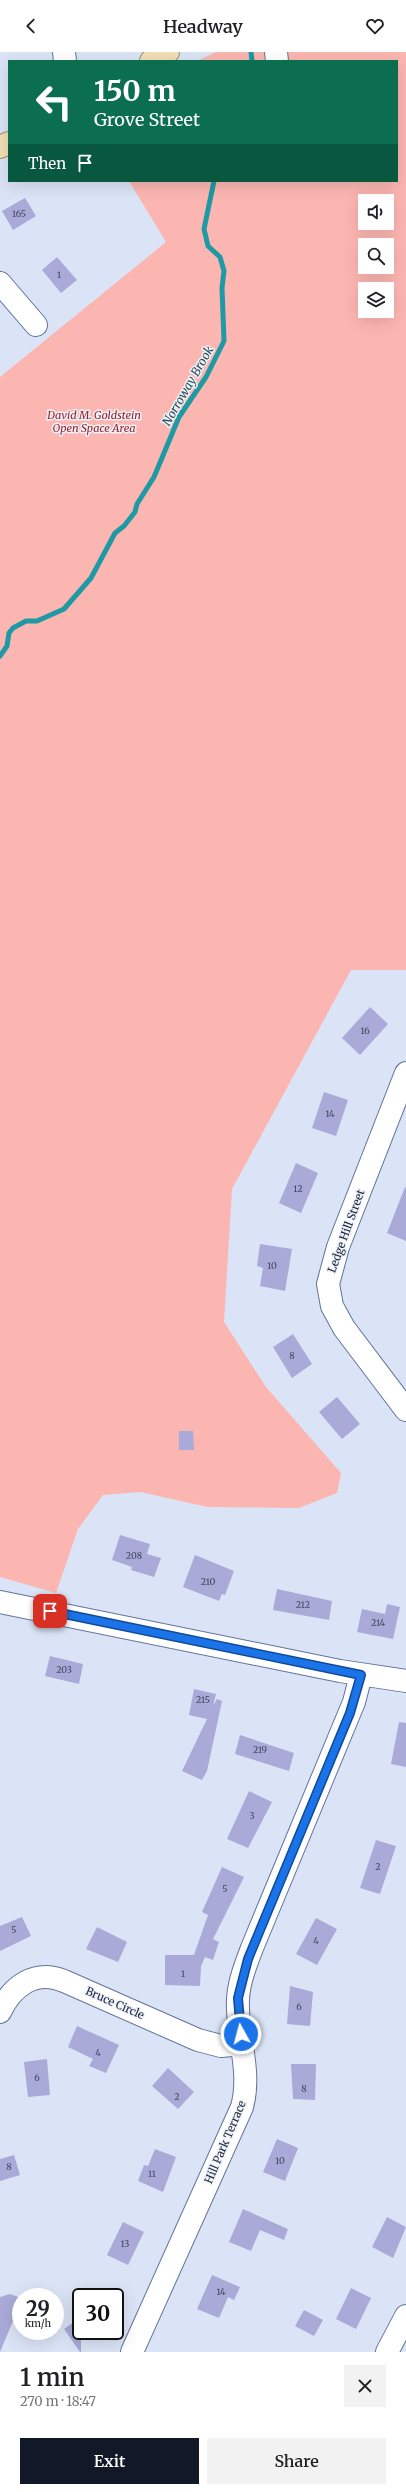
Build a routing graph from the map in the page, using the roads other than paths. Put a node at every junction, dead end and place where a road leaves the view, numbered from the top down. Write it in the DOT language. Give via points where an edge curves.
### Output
graph roads {
  1 [pos="168,52"];
  2 [pos="153,60"];
  3 [pos="0,284"];
  4 [pos="36,325"];
  5 [pos="405,1080"];
  6 [pos="406,1410"];
  7 [pos="0,1602"];
  8 [pos="361,1675"];
  9 [pos="406,1681"];
  10 [pos="0,2012"];
  11 [pos="242,2044"];
  12 [pos="406,2316"];
  13 [pos="132,2352"];
  14 [pos="388,2352"];
  1 -- 2 [label="main road"];
  3 -- 4 [label="street"];
  5 -- 6 [label="street, Ledge Hill Street" via="338,1247 328,1284 332,1306 344,1328"];
  7 -- 8 [label="street"];
  8 -- 9 [label="street"];
  8 -- 11 [label="street, Hill Park Terrace" via="350,1713 244,1971 238,1998"];
  10 -- 11 [label="street, Bruce Circle" via="17,1987 33,1978 49,1976 198,2040 221,2046"];
  11 -- 13 [label="street, Hill Park Terrace" via="246,2078 242,2107"];
  12 -- 14 [label="street"];
}
